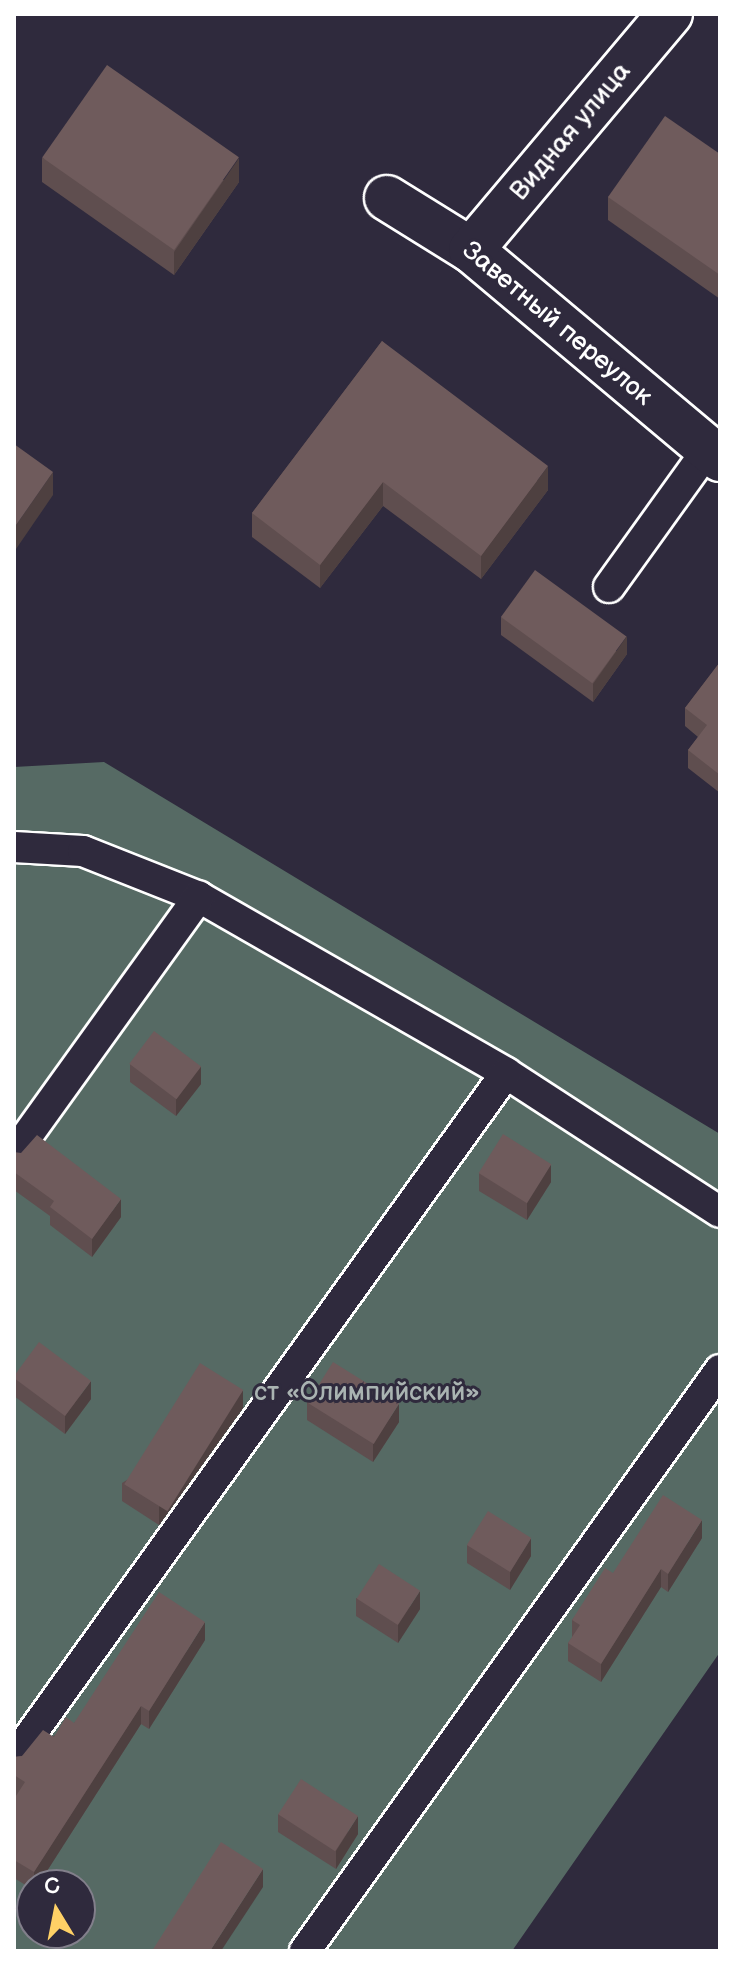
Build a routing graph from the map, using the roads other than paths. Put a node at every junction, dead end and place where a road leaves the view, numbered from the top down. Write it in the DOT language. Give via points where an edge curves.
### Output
graph roads {
  1 [pos="670,14"];
  2 [pos="387,198"];
  3 [pos="471,250"];
  4 [pos="714,454"];
  5 [pos="609,587"];
  6 [pos="14,847"];
  7 [pos="199,897"];
  8 [pos="506,1073"];
  9 [pos="14,1154"];
  10 [pos="720,1212"];
  11 [pos="720,1370"];
  12 [pos="14,1758"];
  13 [pos="305,1951"];
  1 -- 3 [label="street, Видная улица"];
  2 -- 3 [label="street, Заветный переулок"];
  3 -- 4 [label="street, Заветный переулок"];
  4 -- 5 [label="lane"];
  6 -- 7 [label="lane" via="83,851"];
  7 -- 8 [label="lane"];
  7 -- 9 [label="lane"];
  8 -- 10 [label="lane"];
  8 -- 12 [label="lane"];
  11 -- 13 [label="lane"];
}
